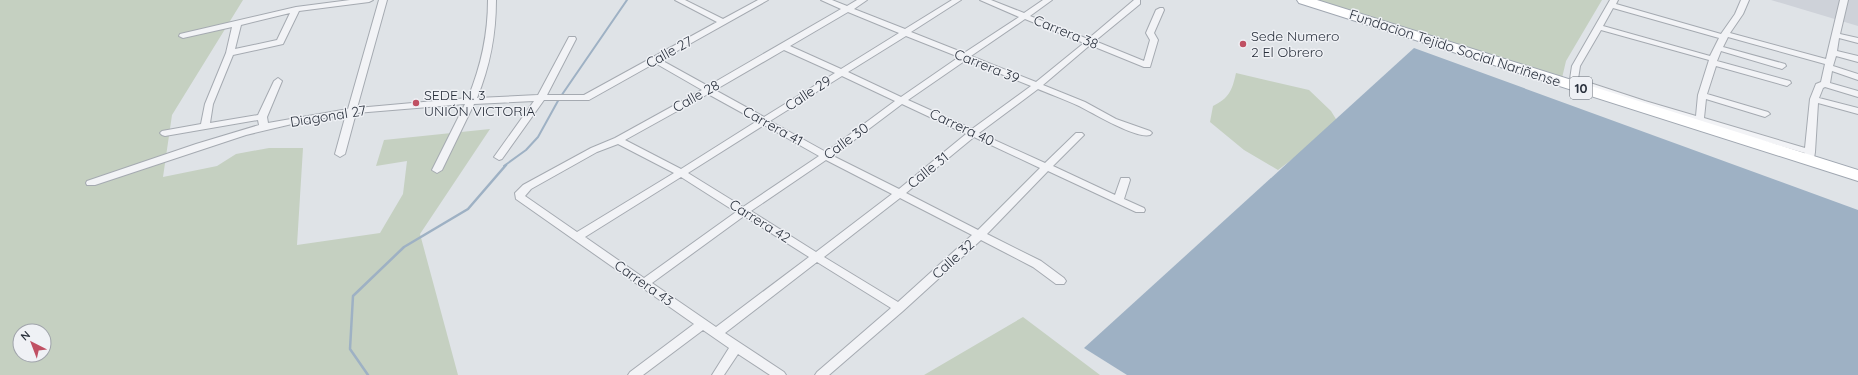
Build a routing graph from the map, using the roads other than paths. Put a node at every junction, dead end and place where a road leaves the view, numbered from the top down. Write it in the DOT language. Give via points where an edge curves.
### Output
graph roads {
  1 [pos="369,0"];
  2 [pos="383,0"];
  3 [pos="492,0"];
  4 [pos="679,0"];
  5 [pos="764,0"];
  6 [pos="825,0"];
  7 [pos="863,0"];
  8 [pos="957,0"];
  9 [pos="984,0"];
  10 [pos="1048,0"];
  11 [pos="1304,0"];
  12 [pos="1844,0"];
  13 [pos="1134,1"];
  14 [pos="1612,2"];
  15 [pos="1744,3"];
  16 [pos="848,9"];
  17 [pos="296,10"];
  18 [pos="1160,10"];
  19 [pos="1026,16"];
  20 [pos="723,22"];
  21 [pos="238,23"];
  22 [pos="1598,27"];
  23 [pos="905,33"];
  24 [pos="1725,35"];
  25 [pos="1836,35"];
  26 [pos="183,36"];
  27 [pos="572,40"];
  28 [pos="1858,41"];
  29 [pos="1089,42"];
  30 [pos="783,46"];
  31 [pos="1720,48"];
  32 [pos="1832,52"];
  33 [pos="230,54"];
  34 [pos="966,57"];
  35 [pos="1858,59"];
  36 [pos="655,60"];
  37 [pos="1713,61"];
  38 [pos="1829,65"];
  39 [pos="1782,66"];
  40 [pos="841,72"];
  41 [pos="1858,77"];
  42 [pos="278,81"];
  43 [pos="1574,83"];
  44 [pos="1786,83"];
  45 [pos="1825,84"];
  46 [pos="1037,86"];
  47 [pos="710,89"];
  48 [pos="1858,94"];
  49 [pos="1702,95"];
  50 [pos="540,98"];
  51 [pos="573,98"];
  52 [pos="1814,98"];
  53 [pos="902,100"];
  54 [pos="471,101"];
  55 [pos="353,110"];
  56 [pos="1858,111"];
  57 [pos="1765,114"];
  58 [pos="1700,118"];
  59 [pos="263,122"];
  60 [pos="763,122"];
  61 [pos="205,126"];
  62 [pos="165,133"];
  63 [pos="974,133"];
  64 [pos="1147,133"];
  65 [pos="1079,135"];
  66 [pos="618,140"];
  67 [pos="340,154"];
  68 [pos="826,156"];
  69 [pos="1809,156"];
  70 [pos="498,157"];
  71 [pos="1046,166"];
  72 [pos="437,170"];
  73 [pos="682,173"];
  74 [pos="1858,176"];
  75 [pos="1125,180"];
  76 [pos="91,183"];
  77 [pos="527,187"];
  78 [pos="899,194"];
  79 [pos="1118,201"];
  80 [pos="1140,210"];
  81 [pos="744,211"];
  82 [pos="578,236"];
  83 [pos="979,236"];
  84 [pos="817,257"];
  85 [pos="1060,281"];
  86 [pos="645,283"];
  87 [pos="899,308"];
  88 [pos="702,324"];
  89 [pos="716,334"];
  90 [pos="736,347"];
  91 [pos="634,375"];
  92 [pos="718,375"];
  93 [pos="780,375"];
  94 [pos="821,375"];
  1 -- 17 [label="street"];
  2 -- 55 [label="street"];
  3 -- 54 [label="street" via="491,32"];
  4 -- 20 [label="street"];
  5 -- 20 [label="street, Calle 27"];
  6 -- 16 [label="street, Carrera 39"];
  7 -- 16 [label="street, Calle 28"];
  8 -- 23 [label="street, Calle 29"];
  9 -- 19 [label="street, Carrera 38"];
  10 -- 19 [label="street, Calle 30"];
  11 -- 43 [label="main road, Fundacion Tejido Social Nariñense / 10"];
  12 -- 25 [label="street"];
  13 -- 29 [label="street, Calle 31"];
  14 -- 22 [label="street"];
  14 -- 24 [label="street"];
  15 -- 24 [label="street" via="1740,14"];
  16 -- 23 [label="street, Carrera 39"];
  16 -- 30 [label="street, Calle 28"];
  17 -- 21 [label="street"];
  17 -- 33 [label="street" via="280,42"];
  18 -- 29 [label="street, Carrera 38" via="1150,34 1154,40 1147,65"];
  19 -- 29 [label="street, Carrera 38"];
  19 -- 34 [label="street, Calle 30"];
  20 -- 36 [label="street, Calle 27"];
  21 -- 26 [label="street"];
  21 -- 33 [label="street"];
  22 -- 37 [label="street"];
  22 -- 43 [label="street" via="1576,66"];
  23 -- 34 [label="street, Carrera 39"];
  23 -- 40 [label="street, Calle 29"];
  24 -- 31 [label="street"];
  24 -- 38 [label="street"];
  25 -- 28 [label="street"];
  25 -- 32 [label="street"];
  27 -- 50 [label="street"];
  29 -- 46 [label="street, Calle 31"];
  30 -- 40 [label="street, Carrera 40"];
  30 -- 47 [label="street, Calle 28"];
  31 -- 37 [label="street"];
  31 -- 39 [label="street"];
  32 -- 35 [label="street"];
  32 -- 38 [label="street"];
  33 -- 61 [label="street" via="209,104"];
  34 -- 46 [label="street, Carrera 39"];
  34 -- 53 [label="street, Calle 30"];
  36 -- 47 [label="street, Carrera 41"];
  36 -- 51 [label="street, Calle 27" via="586,98"];
  37 -- 44 [label="street"];
  37 -- 49 [label="street"];
  38 -- 41 [label="street"];
  38 -- 45 [label="street"];
  40 -- 53 [label="street, Carrera 40"];
  40 -- 60 [label="street, Calle 29"];
  42 -- 59 [label="street"];
  43 -- 58 [label="street"];
  43 -- 69 [label="main road, Fundacion Tejido Social Nariñense / 10"];
  45 -- 48 [label="street"];
  45 -- 52 [label="street" via="1819,86"];
  46 -- 63 [label="street, Calle 31"];
  46 -- 64 [label="street, Carrera 39"];
  47 -- 60 [label="street, Carrera 41"];
  47 -- 66 [label="street, Calle 28"];
  49 -- 57 [label="street"];
  49 -- 58 [label="street"];
  50 -- 51 [label="street, Diagonal 27"];
  50 -- 54 [label="street, Diagonal 27"];
  50 -- 70 [label="street"];
  52 -- 56 [label="street"];
  52 -- 69 [label="street"];
  53 -- 63 [label="street, Carrera 40"];
  53 -- 68 [label="street, Calle 30"];
  54 -- 55 [label="street, Diagonal 27"];
  54 -- 72 [label="street"];
  55 -- 59 [label="street, Diagonal 27"];
  55 -- 67 [label="street"];
  58 -- 69 [label="street"];
  59 -- 61 [label="street"];
  59 -- 76 [label="street, Diagonal 27"];
  60 -- 68 [label="street, Carrera 41"];
  60 -- 73 [label="street, Calle 29"];
  61 -- 62 [label="street"];
  63 -- 71 [label="street, Carrera 40"];
  63 -- 78 [label="street, Calle 31"];
  65 -- 71 [label="street, Calle 32"];
  66 -- 73 [label="street, Carrera 42"];
  66 -- 77 [label="street, Calle 28" via="594,150"];
  68 -- 78 [label="street, Carrera 41"];
  68 -- 81 [label="street, Calle 30"];
  69 -- 74 [label="main road, Fundacion Tejido Social Nariñense / 10"];
  71 -- 79 [label="street, Carrera 40"];
  71 -- 83 [label="street, Calle 32"];
  73 -- 81 [label="street, Carrera 42"];
  73 -- 82 [label="street, Calle 29"];
  75 -- 79 [label="street"];
  77 -- 82 [label="street, Carrera 43" via="520,193 520,197"];
  78 -- 83 [label="street, Carrera 41"];
  78 -- 84 [label="street, Calle 31"];
  79 -- 80 [label="street, Carrera 40"];
  81 -- 84 [label="street, Carrera 42"];
  81 -- 86 [label="street, Calle 30"];
  82 -- 86 [label="street, Carrera 43"];
  83 -- 85 [label="street, Carrera 41" via="1037,264"];
  83 -- 87 [label="street, Calle 32"];
  84 -- 87 [label="street, Carrera 42"];
  84 -- 89 [label="street, Calle 31"];
  86 -- 88 [label="street, Carrera 43"];
  87 -- 94 [label="street, Calle 32"];
  88 -- 89 [label="street, Carrera 43"];
  88 -- 91 [label="street"];
  89 -- 90 [label="street, Carrera 43"];
  90 -- 92 [label="street"];
  90 -- 93 [label="street, Carrera 43"];
}
